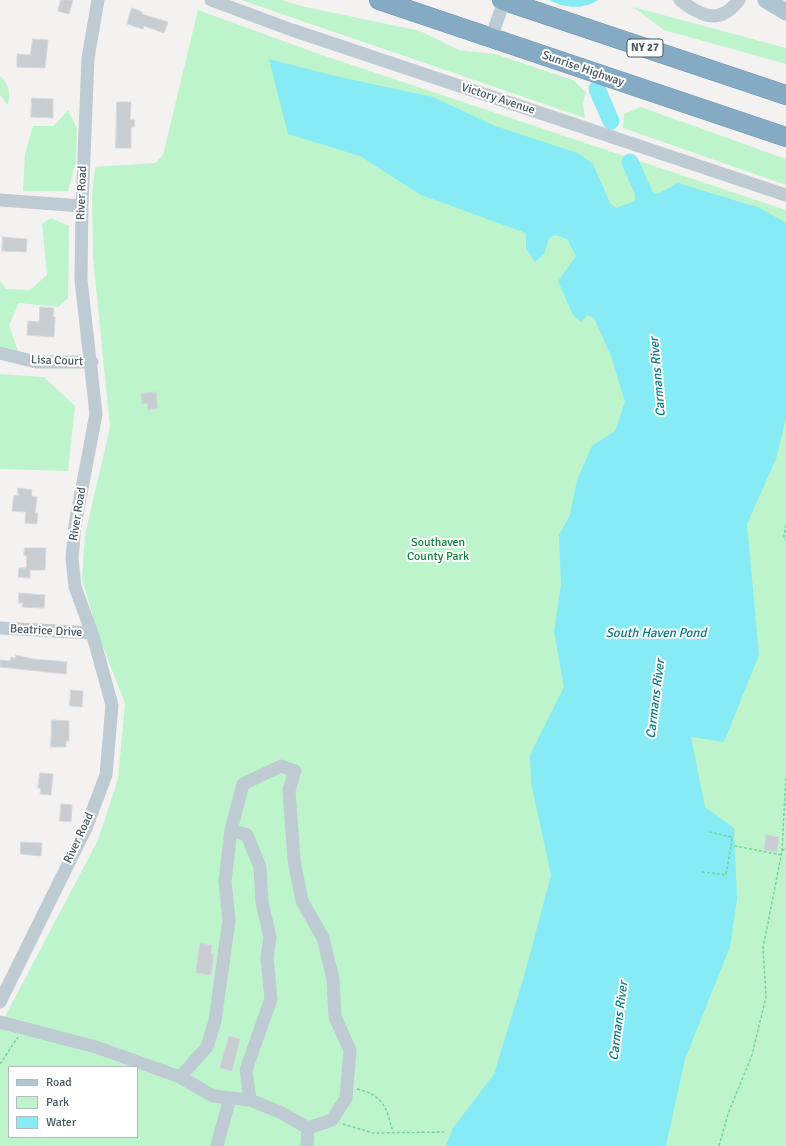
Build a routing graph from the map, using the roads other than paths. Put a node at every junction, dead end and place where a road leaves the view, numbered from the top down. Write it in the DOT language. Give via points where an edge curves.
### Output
graph roads {
  1 [pos="98,0"];
  2 [pos="211,0"];
  3 [pos="379,0"];
  4 [pos="503,0"];
  5 [pos="680,0"];
  6 [pos="739,0"];
  7 [pos="766,0"];
  8 [pos="786,12"];
  9 [pos="491,38"];
  10 [pos="786,95"];
  11 [pos="786,137"];
  12 [pos="786,195"];
  13 [pos="0,200"];
  14 [pos="82,206"];
  15 [pos="0,353"];
  16 [pos="92,362"];
  17 [pos="0,628"];
  18 [pos="92,633"];
  19 [pos="231,830"];
  20 [pos="0,1002"];
  21 [pos="0,1022"];
  22 [pos="180,1077"];
  23 [pos="230,1098"];
  24 [pos="250,1100"];
  25 [pos="308,1128"];
  26 [pos="217,1146"];
  27 [pos="307,1146"];
  1 -- 14 [label="street, River Road" via="88,58"];
  2 -- 12 [label="street, Victory Avenue" via="306,35"];
  3 -- 9 [label="highway, Sunrise Highway"];
  4 -- 9 [label="street"];
  4 -- 10 [label="highway, NY 27"];
  5 -- 6 [label="street" via="705,14 719,17 728,13"];
  7 -- 8 [label="main road"];
  9 -- 11 [label="highway, Sunrise Highway"];
  13 -- 14 [label="street"];
  14 -- 16 [label="street, River Road" via="81,280"];
  15 -- 16 [label="street, Lisa Court" via="36,362"];
  16 -- 18 [label="street, River Road" via="96,414 75,526 72,558 75,587"];
  17 -- 18 [label="street, Beatrice Drive"];
  18 -- 20 [label="street, River Road" via="112,705 106,774 86,828"];
  19 -- 22 [label="street" via="225,881 229,920 215,1021 207,1047"];
  19 -- 24 [label="street" via="247,835 260,867 262,902 270,937 267,957 270,1000 246,1070"];
  19 -- 25 [label="street" via="243,784 281,766 295,771 289,790 294,860 302,901 323,938 333,979 335,1017 350,1050 346,1098 332,1120"];
  21 -- 22 [label="street" via="96,1047"];
  22 -- 23 [label="street" via="213,1096"];
  23 -- 24 [label="street"];
  23 -- 26 [label="street"];
  24 -- 25 [label="street" via="280,1112"];
  25 -- 27 [label="street"];
}
